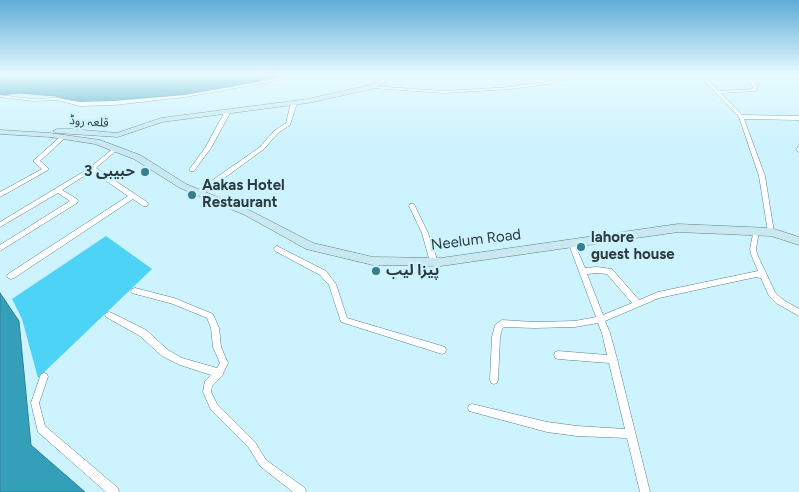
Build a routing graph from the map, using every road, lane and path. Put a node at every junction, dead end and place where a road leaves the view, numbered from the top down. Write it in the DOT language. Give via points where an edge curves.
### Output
graph roads {
  1 [pos="16,98"];
  2 [pos="165,98"];
  3 [pos="319,98"];
  4 [pos="724,98"];
  5 [pos="294,103"];
  6 [pos="227,113"];
  7 [pos="741,117"];
  8 [pos="799,118"];
  9 [pos="0,132"];
  10 [pos="41,134"];
  11 [pos="63,137"];
  12 [pos="115,149"];
  13 [pos="92,168"];
  14 [pos="192,170"];
  15 [pos="58,190"];
  16 [pos="199,192"];
  17 [pos="0,195"];
  18 [pos="132,196"];
  19 [pos="145,204"];
  20 [pos="412,206"];
  21 [pos="0,225"];
  22 [pos="756,231"];
  23 [pos="771,232"];
  24 [pos="799,241"];
  25 [pos="571,242"];
  26 [pos="0,248"];
  27 [pos="277,249"];
  28 [pos="434,262"];
  29 [pos="583,271"];
  30 [pos="764,275"];
  31 [pos="11,276"];
  32 [pos="135,291"];
  33 [pos="637,303"];
  34 [pos="799,313"];
  35 [pos="109,316"];
  36 [pos="602,319"];
  37 [pos="442,350"];
  38 [pos="558,355"];
  39 [pos="613,359"];
  40 [pos="219,373"];
  41 [pos="44,377"];
  42 [pos="494,380"];
  43 [pos="472,408"];
  44 [pos="631,434"];
  45 [pos="114,492"];
  46 [pos="301,492"];
  47 [pos="645,492"];
  1 -- 2 [label="street" via="57,99 80,104"];
  3 -- 5 [label="main road, قلعہ روڈ"];
  4 -- 7 [label="street"];
  5 -- 6 [label="main road, قلعہ روڈ"];
  5 -- 16 [label="street" via="288,124 262,148"];
  6 -- 10 [label="main road, قلعہ روڈ" via="161,120 118,135 73,131"];
  6 -- 14 [label="street"];
  7 -- 8 [label="street"];
  7 -- 23 [label="street" via="762,176"];
  9 -- 10 [label="main road, Neelum Road"];
  10 -- 11 [label="main road, Neelum Road"];
  11 -- 12 [label="main road, Neelum Road" via="97,142"];
  11 -- 17 [label="street" via="36,161 46,169"];
  12 -- 13 [label="street"];
  12 -- 16 [label="main road, Neelum Road" via="137,157 183,186"];
  13 -- 15 [label="street"];
  13 -- 18 [label="street"];
  15 -- 21 [label="street"];
  15 -- 26 [label="street" via="75,201"];
  16 -- 28 [label="main road, Neelum Road" via="248,213 310,246 373,261"];
  18 -- 19 [label="street"];
  18 -- 31 [label="street"];
  20 -- 28 [label="street"];
  22 -- 23 [label="main road, Neelum Road"];
  22 -- 25 [label="main road, Neelum Road" via="678,228"];
  22 -- 30 [label="street" via="753,249"];
  23 -- 24 [label="main road, Neelum Road"];
  25 -- 28 [label="main road, Neelum Road"];
  25 -- 29 [label="street"];
  27 -- 37 [label="street" via="323,274 332,284 344,320"];
  29 -- 33 [label="street" via="609,271"];
  29 -- 36 [label="street"];
  30 -- 33 [label="street" via="685,289"];
  30 -- 34 [label="street" via="775,298"];
  32 -- 40 [label="street" via="174,301 210,316 224,363"];
  33 -- 36 [label="street"];
  35 -- 40 [label="street" via="143,334 164,353"];
  36 -- 39 [label="street"];
  36 -- 42 [label="street" via="542,325 502,322 496,337"];
  38 -- 39 [label="street"];
  39 -- 44 [label="street"];
  40 -- 46 [label="street" via="208,384 207,392 214,407 252,445 263,463"];
  41 -- 45 [label="street" via="35,402 41,429"];
  43 -- 44 [label="street" via="547,427"];
  44 -- 47 [label="street"];
}
